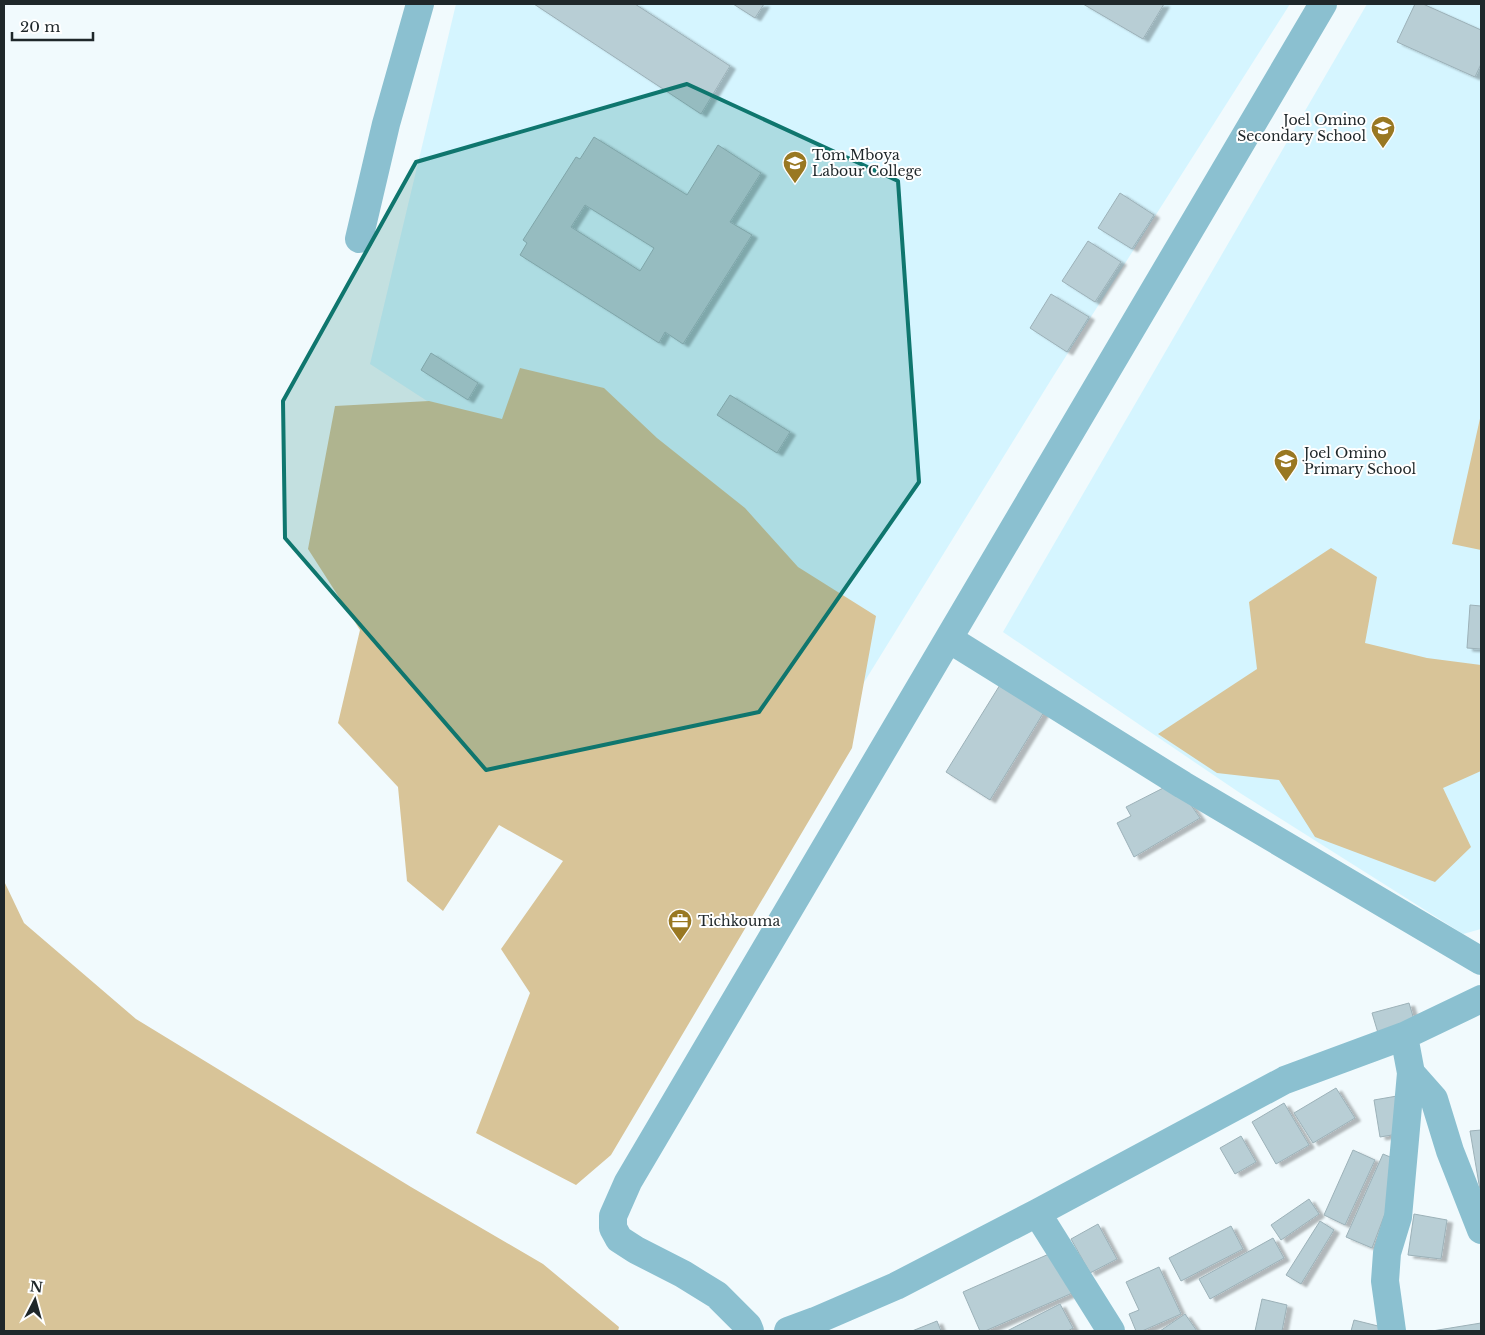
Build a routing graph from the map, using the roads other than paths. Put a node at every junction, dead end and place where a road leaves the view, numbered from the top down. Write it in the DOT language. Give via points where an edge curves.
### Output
graph roads {
  1 [pos="420,4"];
  2 [pos="1323,4"];
  3 [pos="359,240"];
  4 [pos="949,639"];
  5 [pos="1481,961"];
  6 [pos="1481,999"];
  7 [pos="1404,1036"];
  8 [pos="1411,1073"];
  9 [pos="1038,1213"];
  10 [pos="1481,1230"];
  11 [pos="750,1331"];
  12 [pos="788,1331"];
  13 [pos="1111,1331"];
  14 [pos="1392,1331"];
  1 -- 3 [label="street" via="386,124"];
  2 -- 4 [label="street"];
  4 -- 5 [label="street" via="1183,785"];
  4 -- 11 [label="street" via="628,1182 612,1216 613,1228 619,1239 717,1295"];
  6 -- 7 [label="street"];
  7 -- 8 [label="street"];
  7 -- 9 [label="street" via="1285,1080"];
  8 -- 10 [label="street" via="1434,1099 1450,1151"];
  8 -- 14 [label="street" via="1398,1217 1387,1253 1385,1281"];
  9 -- 12 [label="street" via="896,1286"];
  9 -- 13 [label="street"];
}
